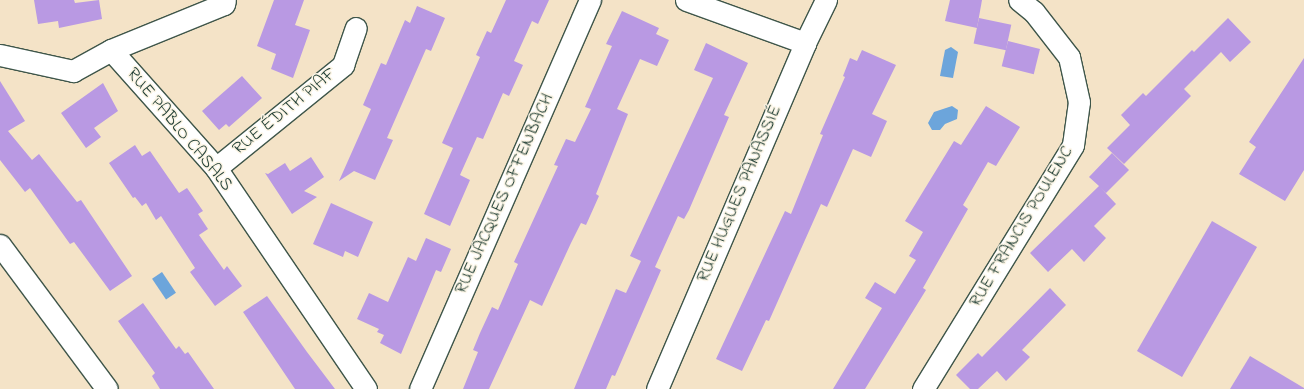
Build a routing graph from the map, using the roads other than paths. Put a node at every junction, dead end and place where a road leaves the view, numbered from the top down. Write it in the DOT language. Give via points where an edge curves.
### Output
graph roads {
  1 [pos="225,0"];
  2 [pos="590,0"];
  3 [pos="686,0"];
  4 [pos="826,0"];
  5 [pos="1019,0"];
  6 [pos="356,28"];
  7 [pos="805,43"];
  8 [pos="112,50"];
  9 [pos="0,55"];
  10 [pos="216,168"];
  11 [pos="0,245"];
  12 [pos="107,389"];
  13 [pos="366,389"];
  14 [pos="420,389"];
  15 [pos="657,389"];
  16 [pos="923,389"];
  1 -- 8 [label="street" via="224,4"];
  2 -- 14 [label="street, RUE JACQUES OFFENBACH"];
  3 -- 7 [label="street"];
  4 -- 7 [label="street, RUE HUGUES PANASSIÉ"];
  5 -- 16 [label="street, RUE FRANCIS POULENC" via="1034,12 1069,57 1079,102 1073,145"];
  6 -- 10 [label="street, RUE ÉDITH PIAF" via="343,65"];
  7 -- 15 [label="street, RUE HUGUES PANASSIÉ"];
  8 -- 9 [label="street" via="73,71"];
  8 -- 10 [label="street, RUE PABLO CASALS"];
  10 -- 13 [label="street, RUE PABLO CASALS"];
  11 -- 12 [label="street"];
}
